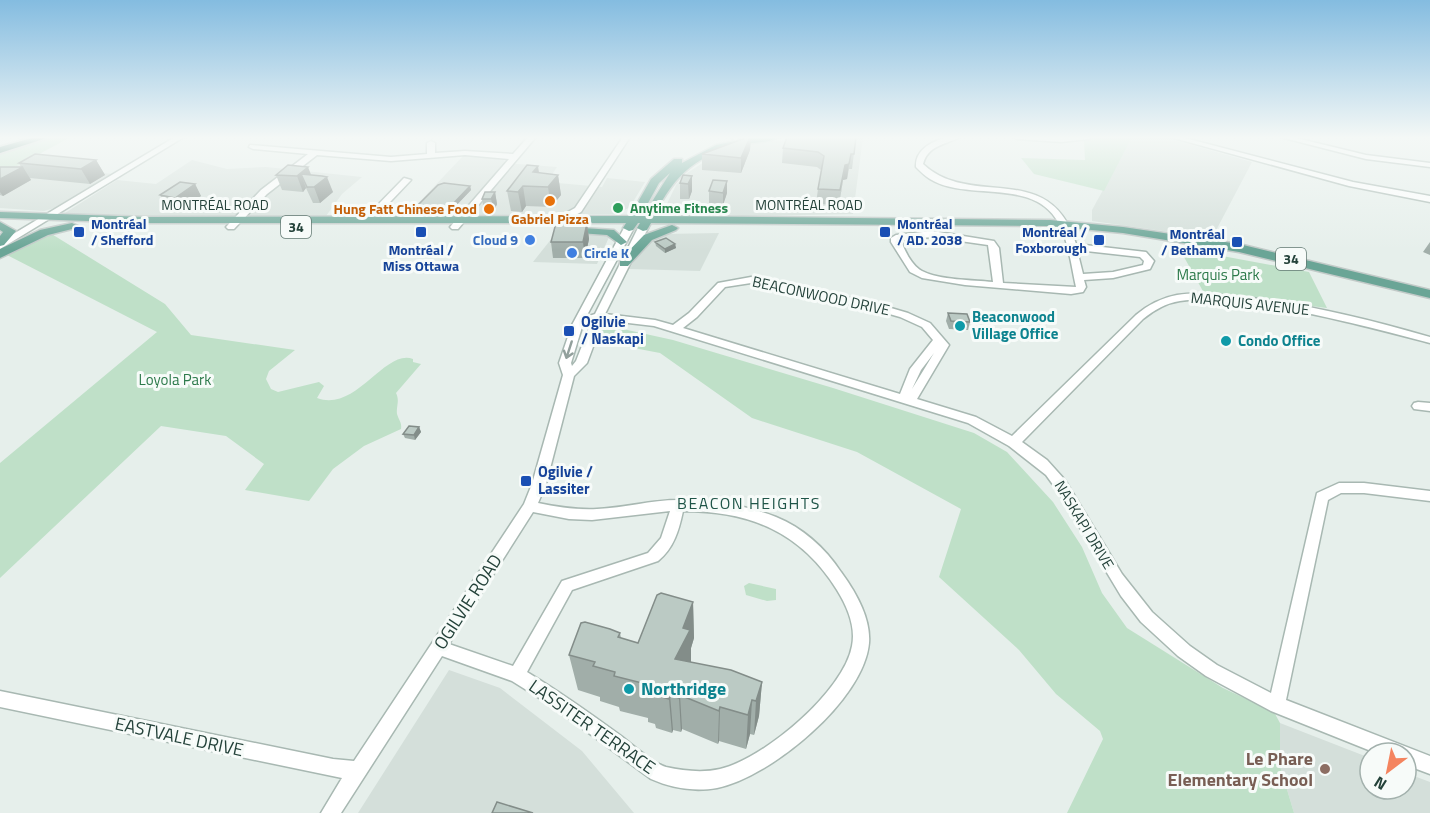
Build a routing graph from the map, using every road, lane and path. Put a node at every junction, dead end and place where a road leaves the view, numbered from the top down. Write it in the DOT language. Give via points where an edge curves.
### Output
graph roads {
  1 [pos="118,175"];
  2 [pos="286,175"];
  3 [pos="500,175"];
  4 [pos="601,175"];
  5 [pos="659,175"];
  6 [pos="675,175"];
  7 [pos="930,175"];
  8 [pos="1314,175"];
  9 [pos="407,180"];
  10 [pos="1430,199"];
  11 [pos="642,201"];
  12 [pos="657,202"];
  13 [pos="578,210"];
  14 [pos="0,215"];
  15 [pos="368,220"];
  16 [pos="586,220"];
  17 [pos="609,220"];
  18 [pos="42,221"];
  19 [pos="729,221"];
  20 [pos="234,223"];
  21 [pos="810,223"];
  22 [pos="0,224"];
  23 [pos="458,224"];
  24 [pos="558,224"];
  25 [pos="631,224"];
  26 [pos="645,224"];
  27 [pos="74,226"];
  28 [pos="672,228"];
  29 [pos="1064,228"];
  30 [pos="621,242"];
  31 [pos="1070,246"];
  32 [pos="0,248"];
  33 [pos="624,263"];
  34 [pos="1078,277"];
  35 [pos="998,284"];
  36 [pos="1430,294"];
  37 [pos="1430,300"];
  38 [pos="590,301"];
  39 [pos="599,316"];
  40 [pos="577,325"];
  41 [pos="675,329"];
  42 [pos="1430,340"];
  43 [pos="569,375"];
  44 [pos="905,400"];
  45 [pos="1015,441"];
  46 [pos="1430,496"];
  47 [pos="678,505"];
  48 [pos="530,506"];
  49 [pos="438,647"];
  50 [pos="517,675"];
  51 [pos="0,699"];
  52 [pos="1277,705"];
  53 [pos="1368,741"];
  54 [pos="359,770"];
  55 [pos="330,813"];
  1 -- 18 [label="street"];
  2 -- 20 [label="street"];
  3 -- 23 [label="street"];
  4 -- 13 [label="street"];
  5 -- 11 [label="main road, OGILVIE ROAD"];
  6 -- 12 [label="main road, OGILVIE ROAD"];
  7 -- 29 [label="street" via="946,183 1027,196 1054,210"];
  8 -- 10 [label="street"];
  9 -- 15 [label="street"];
  11 -- 17 [label="main road" via="633,211"];
  11 -- 25 [label="main road, OGILVIE ROAD"];
  12 -- 19 [label="main road" via="660,211 670,217"];
  12 -- 26 [label="main road, OGILVIE ROAD"];
  13 -- 16 [label="street"];
  13 -- 24 [label="street"];
  14 -- 18 [label="main road, MONTRÉAL ROAD / 34"];
  15 -- 20 [label="main road, MONTRÉAL ROAD / 34"];
  15 -- 23 [label="main road, MONTRÉAL ROAD / 34"];
  16 -- 17 [label="main road, MONTRÉAL ROAD / 34"];
  16 -- 24 [label="main road, MONTRÉAL ROAD / 34"];
  17 -- 25 [label="main road, MONTRÉAL ROAD / 34"];
  18 -- 20 [label="main road, MONTRÉAL ROAD / 34"];
  18 -- 22 [label="main road, MONTRÉAL ROAD / 34"];
  18 -- 27 [label="main road, MONTRÉAL ROAD / 34"];
  18 -- 32 [label="street"];
  19 -- 21 [label="main road, MONTRÉAL ROAD / 34"];
  19 -- 26 [label="main road, MONTRÉAL ROAD / 34"];
  20 -- 23 [label="main road, MONTRÉAL ROAD / 34"];
  20 -- 27 [label="main road, MONTRÉAL ROAD / 34"];
  21 -- 28 [label="main road, MONTRÉAL ROAD / 34"];
  21 -- 29 [label="main road, MONTRÉAL ROAD / 34"];
  22 -- 32 [label="main road" via="10,231"];
  23 -- 24 [label="main road, MONTRÉAL ROAD / 34"];
  24 -- 25 [label="main road, MONTRÉAL ROAD / 34"];
  24 -- 30 [label="main road" via="610,232"];
  25 -- 26 [label="main road, MONTRÉAL ROAD / 34"];
  25 -- 30 [label="street, OGILVIE ROAD"];
  26 -- 28 [label="main road, MONTRÉAL ROAD / 34"];
  26 -- 33 [label="street, OGILVIE ROAD"];
  27 -- 32 [label="main road"];
  28 -- 33 [label="main road" via="644,239"];
  29 -- 31 [label="street"];
  29 -- 36 [label="main road, MONTRÉAL ROAD / 34" via="1160,235 1239,248"];
  29 -- 37 [label="main road, MONTRÉAL ROAD / 34" via="1228,252 1331,273"];
  30 -- 38 [label="street, OGILVIE ROAD"];
  31 -- 34 [label="street"];
  31 -- 34 [label="street" via="1143,254 1149,261 1147,267 1139,269"];
  33 -- 39 [label="street, OGILVIE ROAD"];
  34 -- 35 [label="street" via="1081,286 1071,291"];
  35 -- 35 [label="street" via="991,243 932,234 896,238 912,268 922,276"];
  38 -- 39 [label="street"];
  38 -- 40 [label="street, OGILVIE ROAD"];
  39 -- 40 [label="street, NASKAPI DRIVE"];
  39 -- 41 [label="street, NASKAPI DRIVE" via="635,319"];
  39 -- 43 [label="street, OGILVIE ROAD" via="581,363"];
  40 -- 43 [label="street, OGILVIE ROAD, one-way" via="565,363"];
  41 -- 44 [label="street, NASKAPI DRIVE"];
  41 -- 44 [label="street, BEACONWOOD DRIVE" via="714,290 751,280 886,309 926,325 944,345 914,396"];
  42 -- 45 [label="street, MARQUIS AVENUE" via="1327,312 1205,297 1172,299 1158,303 1133,324"];
  43 -- 48 [label="street, OGILVIE ROAD"];
  44 -- 45 [label="street, NASKAPI DRIVE" via="972,420"];
  45 -- 52 [label="street, NASKAPI DRIVE" via="1065,490 1118,582 1159,630 1213,672"];
  46 -- 52 [label="street" via="1339,488 1322,497"];
  47 -- 48 [label="street, LASSITER TERRACE" via="595,515"];
  47 -- 50 [label="street" via="669,537 660,552 567,585"];
  47 -- 50 [label="street, LASSITER TERRACE" via="740,511 773,521 804,540 831,568 852,602 861,642 853,670 826,705 781,747 727,777 671,778 648,768 558,700"];
  48 -- 49 [label="street, OGILVIE ROAD"];
  49 -- 50 [label="street, LASSITER TERRACE"];
  49 -- 54 [label="street, OGILVIE ROAD"];
  51 -- 54 [label="street, EASTVALE DRIVE" via="321,766"];
  52 -- 53 [label="street, NASKAPI DRIVE"];
  54 -- 55 [label="street, OGILVIE ROAD"];
}
